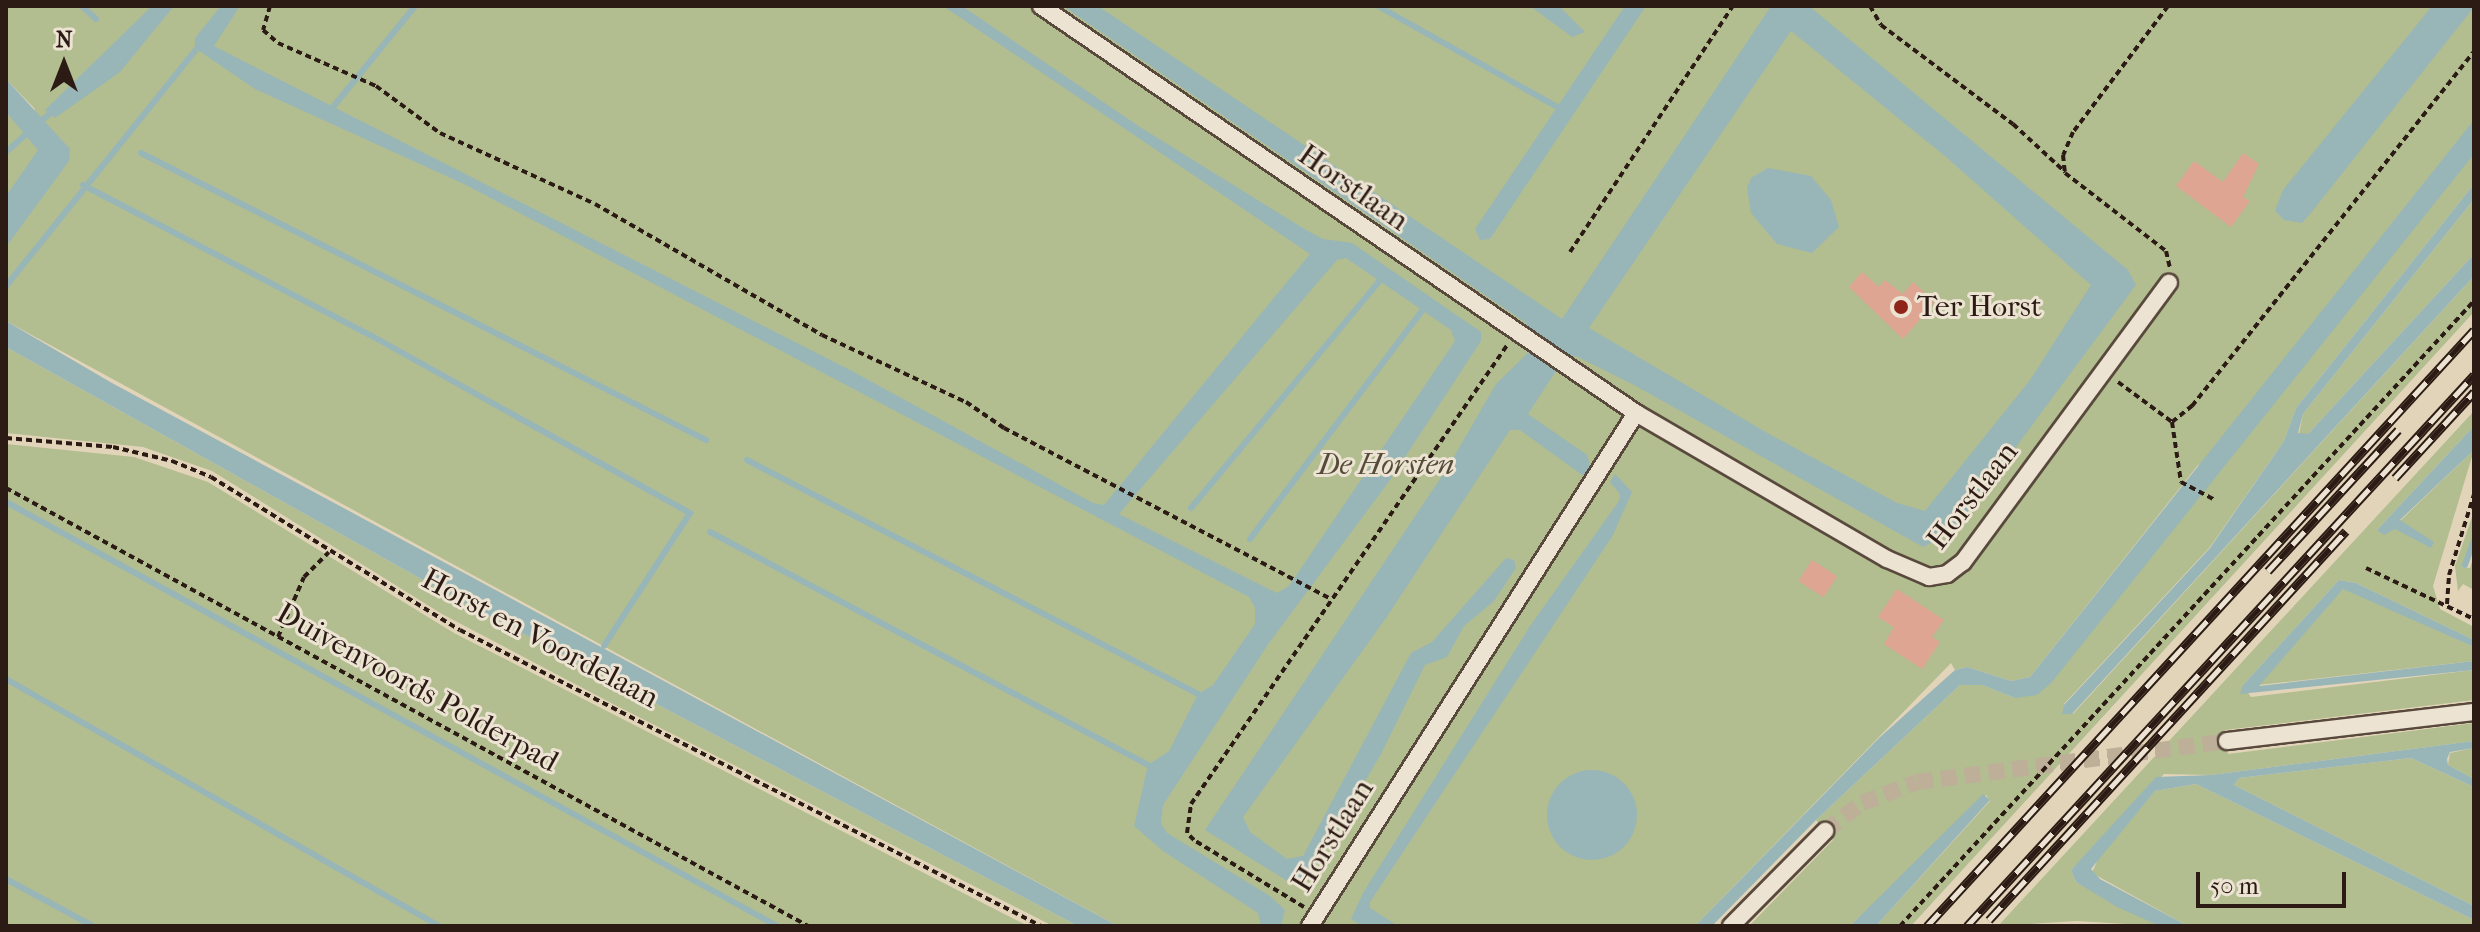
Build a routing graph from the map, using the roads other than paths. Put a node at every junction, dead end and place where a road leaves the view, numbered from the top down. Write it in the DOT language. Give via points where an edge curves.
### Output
graph roads {
  1 [pos="1041,6"];
  2 [pos="2169,283"];
  3 [pos="1636,413"];
  4 [pos="2474,712"];
  5 [pos="2227,741"];
  6 [pos="1825,831"];
  7 [pos="1313,920"];
  8 [pos="1731,926"];
  1 -- 3 [label="street, Horstlaan"];
  2 -- 3 [label="street, Horstlaan" via="1963,562 1947,574 1929,577 1887,559"];
  3 -- 7 [label="street, Horstlaan"];
  4 -- 5 [label="street"];
  6 -- 8 [label="street"];
}
